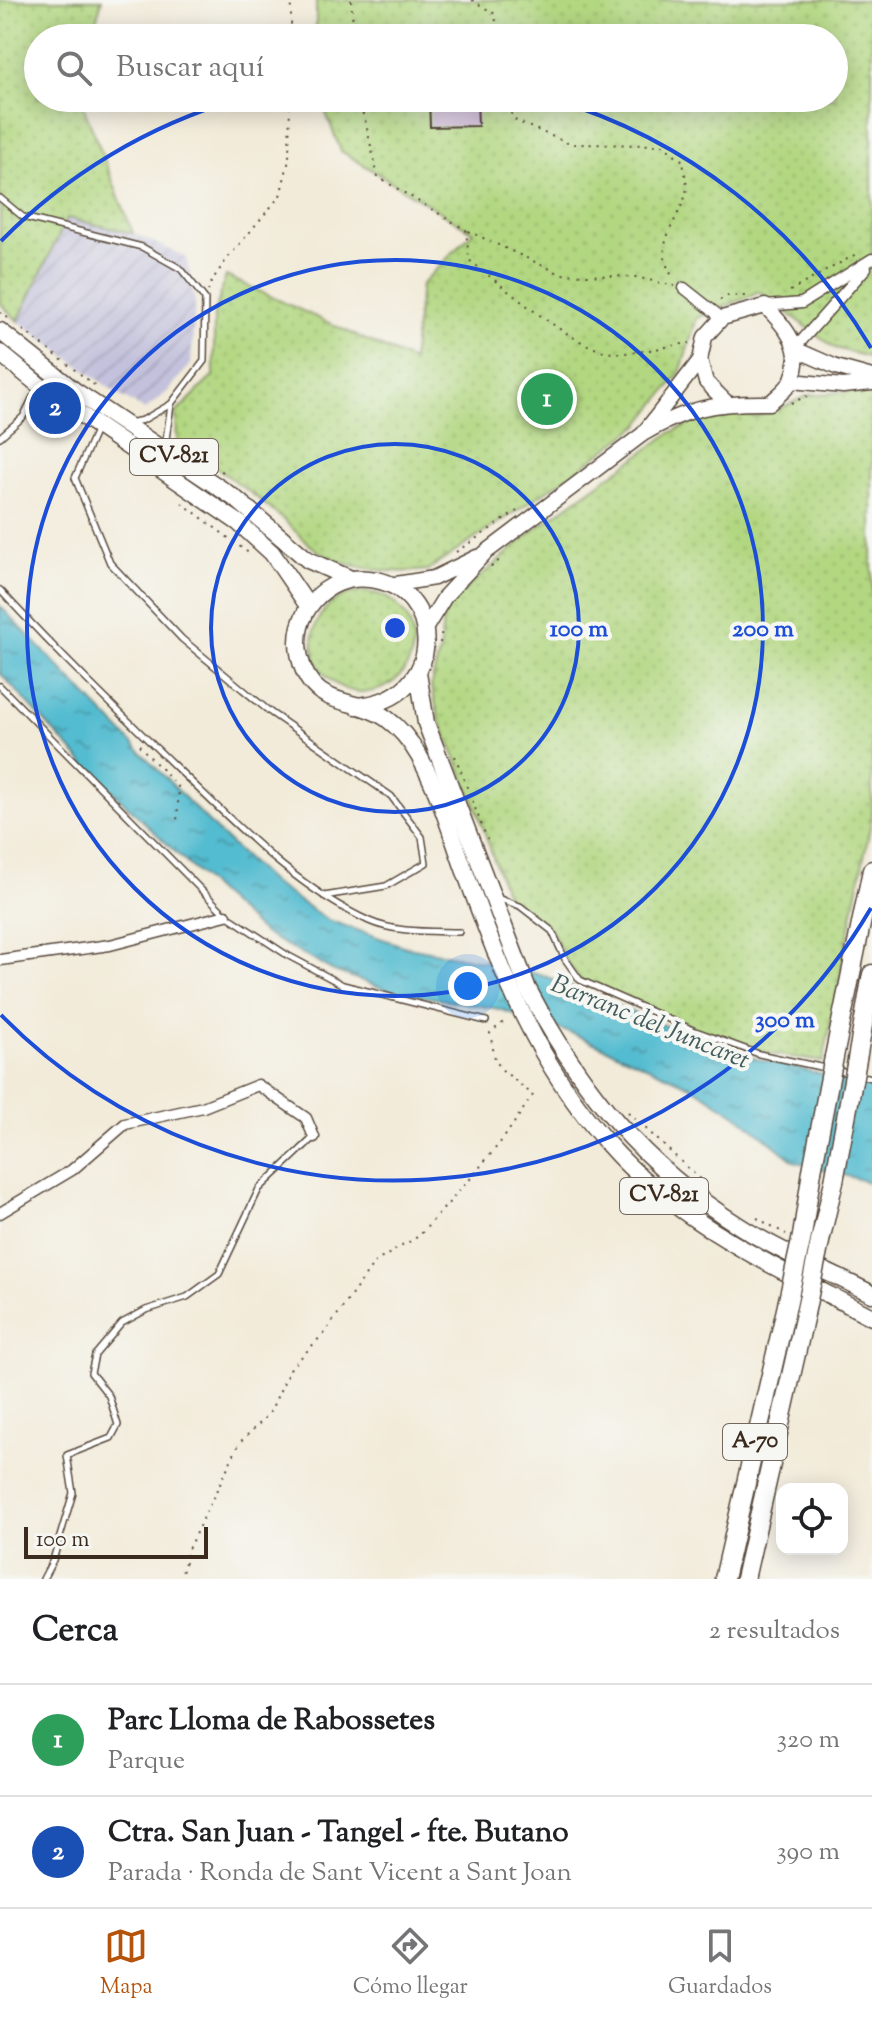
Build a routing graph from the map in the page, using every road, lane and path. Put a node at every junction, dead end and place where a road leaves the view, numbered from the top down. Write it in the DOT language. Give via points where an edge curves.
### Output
graph roads {
  1 [pos="286,0"];
  2 [pos="351,0"];
  3 [pos="472,0"];
  4 [pos="291,24"];
  5 [pos="353,24"];
  6 [pos="496,24"];
  7 [pos="290,112"];
  8 [pos="362,112"];
  9 [pos="510,112"];
  10 [pos="0,198"];
  11 [pos="466,230"];
  12 [pos="858,253"];
  13 [pos="872,260"];
  14 [pos="684,288"];
  15 [pos="792,290"];
  16 [pos="783,295"];
  17 [pos="205,299"];
  18 [pos="760,301"];
  19 [pos="802,303"];
  20 [pos="709,308"];
  21 [pos="722,318"];
  22 [pos="0,331"];
  23 [pos="690,343"];
  24 [pos="797,349"];
  25 [pos="0,353"];
  26 [pos="700,360"];
  27 [pos="872,377"];
  28 [pos="792,381"];
  29 [pos="872,383"];
  30 [pos="45,390"];
  31 [pos="809,395"];
  32 [pos="726,402"];
  33 [pos="171,404"];
  34 [pos="786,406"];
  35 [pos="124,424"];
  36 [pos="98,427"];
  37 [pos="643,434"];
  38 [pos="0,437"];
  39 [pos="165,451"];
  40 [pos="180,501"];
  41 [pos="516,511"];
  42 [pos="510,551"];
  43 [pos="250,553"];
  44 [pos="453,553"];
  45 [pos="485,553"];
  46 [pos="487,571"];
  47 [pos="351,579"];
  48 [pos="390,585"];
  49 [pos="0,590"];
  50 [pos="308,606"];
  51 [pos="425,629"];
  52 [pos="418,673"];
  53 [pos="0,686"];
  54 [pos="356,706"];
  55 [pos="139,732"];
  56 [pos="177,821"];
  57 [pos="872,870"];
  58 [pos="324,896"];
  59 [pos="493,897"];
  60 [pos="226,915"];
  61 [pos="459,932"];
  62 [pos="0,960"];
  63 [pos="872,974"];
  64 [pos="516,1019"];
  65 [pos="486,1021"];
  66 [pos="872,1078"];
  67 [pos="626,1110"];
  68 [pos="314,1137"];
  69 [pos="715,1192"];
  70 [pos="0,1213"];
  71 [pos="754,1217"];
  72 [pos="806,1237"];
  73 [pos="872,1294"];
  74 [pos="866,1314"];
  75 [pos="43,1579"];
  76 [pos="185,1579"];
  77 [pos="724,1579"];
  78 [pos="745,1579"];
  1 -- 4 [label="path"];
  2 -- 5 [label="path"];
  3 -- 6 [label="path" via="495,14"];
  7 -- 17 [label="path" via="289,160 280,196 213,279"];
  8 -- 11 [label="path" via="378,177"];
  9 -- 14 [label="path" via="516,121 570,144 663,145 683,161 687,190 664,245 672,277"];
  10 -- 17 [label="lane" via="23,217 142,247 181,269"];
  11 -- 14 [label="path" via="561,274 635,277"];
  11 -- 23 [label="path" via="469,260 588,347 615,353"];
  12 -- 15 [label="path"];
  13 -- 19 [label="street"];
  13 -- 24 [label="street"];
  14 -- 20 [label="street"];
  15 -- 16 [label="path"];
  15 -- 19 [label="path"];
  17 -- 33 [label="lane" via="204,361"];
  18 -- 19 [label="street"];
  18 -- 20 [label="path" via="726,296"];
  18 -- 21 [label="main road"];
  18 -- 24 [label="main road"];
  20 -- 21 [label="street"];
  21 -- 26 [label="main road, CV-821" via="705,337"];
  22 -- 35 [label="main road, CV-821"];
  24 -- 27 [label="main road"];
  24 -- 28 [label="main road"];
  25 -- 30 [label="main road, CV-821"];
  26 -- 32 [label="main road" via="706,382"];
  26 -- 37 [label="main road, CV-821"];
  28 -- 29 [label="main road"];
  28 -- 32 [label="main road, CV-821" via="770,403"];
  30 -- 36 [label="main road, CV-821"];
  30 -- 38 [label="lane"];
  31 -- 34 [label="path"];
  32 -- 37 [label="main road, CV-821" via="670,418"];
  33 -- 35 [label="lane"];
  33 -- 39 [label="lane"];
  35 -- 39 [label="main road, CV-821"];
  36 -- 50 [label="main road, CV-821" via="239,523 272,553"];
  36 -- 58 [label="lane" via="75,478 110,563 182,639 237,685 391,796 422,837 426,863 386,886"];
  37 -- 45 [label="main road, CV-821"];
  39 -- 47 [label="main road, CV-821" via="236,499 308,560"];
  40 -- 43 [label="path"];
  41 -- 44 [label="path"];
  42 -- 46 [label="path"];
  45 -- 48 [label="main road, CV-821" via="434,578"];
  45 -- 51 [label="main road, CV-821" via="446,595"];
  47 -- 48 [label="main road, CV-821"];
  47 -- 50 [label="main road" via="334,584"];
  48 -- 51 [label="main road" via="418,611"];
  49 -- 55 [label="lane"];
  50 -- 54 [label="main road, CV-821" via="297,642 304,670 321,692"];
  51 -- 52 [label="main road, CV-821"];
  52 -- 54 [label="main road" via="392,699"];
  52 -- 59 [label="main road, CV-821" via="426,723"];
  53 -- 60 [label="lane"];
  54 -- 64 [label="main road, CV-821" via="385,717 419,756"];
  55 -- 56 [label="path" via="138,744 179,788"];
  55 -- 58 [label="lane" via="259,847"];
  57 -- 72 [label="highway, A-70, bridge" via="812,1171"];
  58 -- 61 [label="lane" via="372,922"];
  59 -- 66 [label="lane" via="520,906 552,931 580,980 759,1054"];
  59 -- 73 [label="main road, CV-821" via="549,1029 643,1153 743,1228"];
  60 -- 62 [label="street" via="110,945"];
  60 -- 65 [label="lane" via="343,985"];
  63 -- 72 [label="highway, A-70, bridge" via="834,1181"];
  64 -- 74 [label="main road, CV-821" via="569,1097 657,1191 733,1243"];
  64 -- 76 [label="path" via="490,1033 495,1059 533,1095 471,1178 419,1236 375,1262 326,1331 290,1369 269,1414 240,1442 230,1462 189,1547"];
  67 -- 69 [label="path"];
  68 -- 70 [label="street" via="306,1118 258,1085 203,1107 125,1124 72,1170"];
  68 -- 75 [label="lane" via="259,1189 219,1274 187,1297 122,1323 95,1355 91,1373 109,1396 118,1425 111,1438 67,1455 73,1493"];
  71 -- 72 [label="path"];
  72 -- 77 [label="highway, A-70, bridge"];
  72 -- 78 [label="highway, A-70, bridge" via="805,1314"];
}
